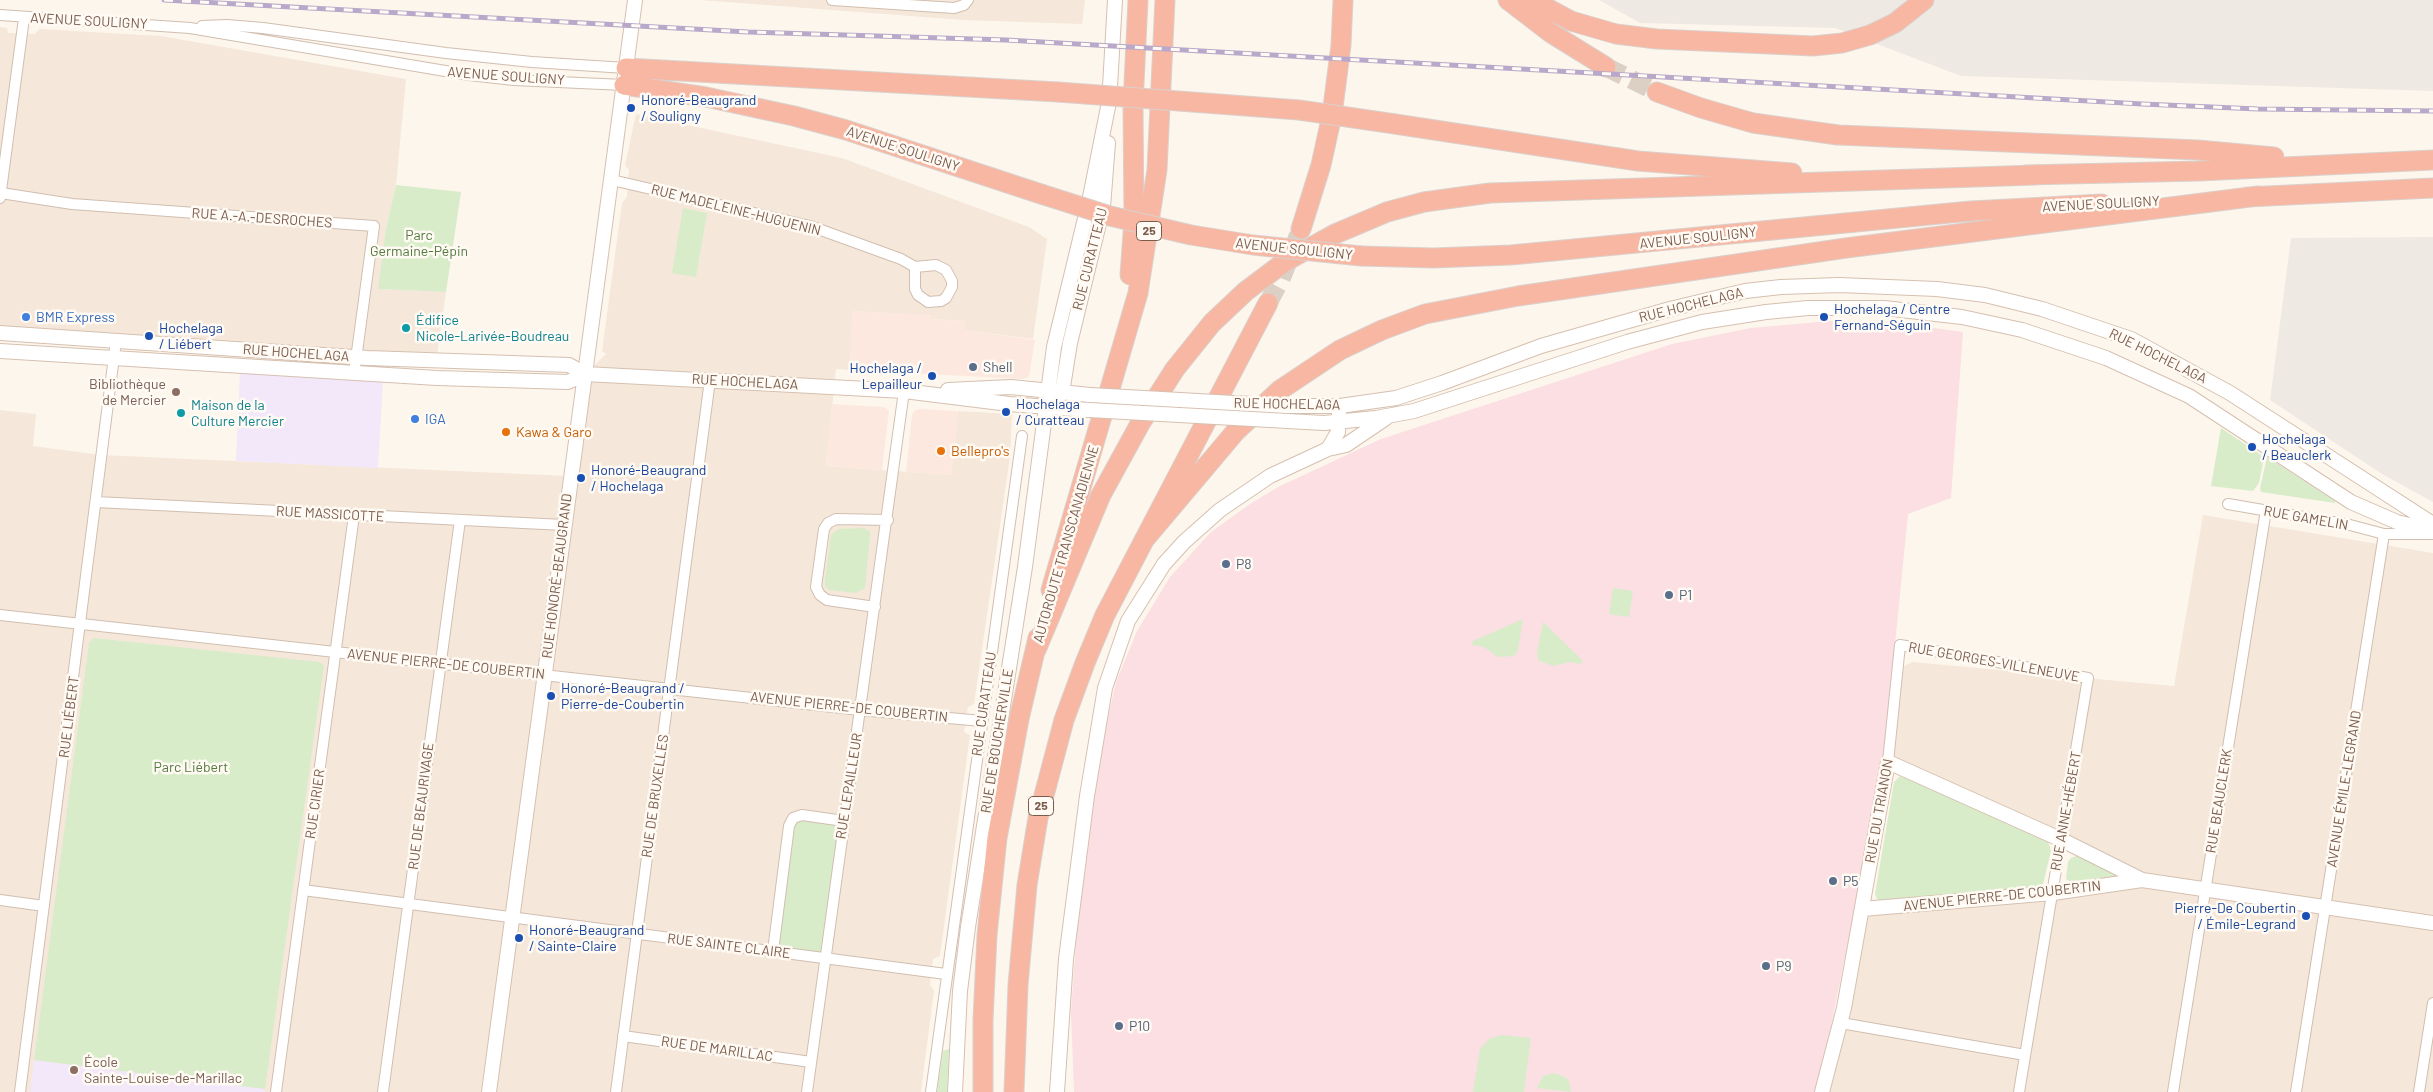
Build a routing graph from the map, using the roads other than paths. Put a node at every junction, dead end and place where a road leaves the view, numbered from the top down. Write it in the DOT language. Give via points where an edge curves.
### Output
graph roads {
  1 [pos="635,0"];
  2 [pos="832,0"];
  3 [pos="1138,0"];
  4 [pos="1165,0"];
  5 [pos="1344,0"];
  6 [pos="1508,0"];
  7 [pos="1532,0"];
  8 [pos="1924,0"];
  9 [pos="874,1"];
  10 [pos="966,3"];
  11 [pos="1115,3"];
  12 [pos="0,15"];
  13 [pos="24,18"];
  14 [pos="178,27"];
  15 [pos="1606,67"];
  16 [pos="625,77"];
  17 [pos="1657,92"];
  18 [pos="1109,102"];
  19 [pos="2433,160"];
  20 [pos="2343,163"];
  21 [pos="2036,175"];
  22 [pos="612,180"];
  23 [pos="2433,188"];
  24 [pos="0,196"];
  25 [pos="2258,196"];
  26 [pos="1301,229"];
  27 [pos="915,267"];
  28 [pos="1268,303"];
  29 [pos="0,333"];
  30 [pos="116,342"];
  31 [pos="0,352"];
  32 [pos="356,358"];
  33 [pos="114,359"];
  34 [pos="442,362"];
  35 [pos="354,374"];
  36 [pos="585,374"];
  37 [pos="441,378"];
  38 [pos="710,380"];
  39 [pos="904,391"];
  40 [pos="1048,392"];
  41 [pos="1062,393"];
  42 [pos="1340,406"];
  43 [pos="1045,407"];
  44 [pos="1388,416"];
  45 [pos="1339,422"];
  46 [pos="1100,426"];
  47 [pos="1022,436"];
  48 [pos="1328,450"];
  49 [pos="96,502"];
  50 [pos="2228,504"];
  51 [pos="2266,510"];
  52 [pos="354,515"];
  53 [pos="460,520"];
  54 [pos="888,520"];
  55 [pos="2433,524"];
  56 [pos="564,525"];
  57 [pos="2433,533"];
  58 [pos="2384,534"];
  59 [pos="1144,540"];
  60 [pos="875,607"];
  61 [pos="0,615"];
  62 [pos="80,626"];
  63 [pos="1900,645"];
  64 [pos="1036,650"];
  65 [pos="336,652"];
  66 [pos="440,664"];
  67 [pos="544,675"];
  68 [pos="2088,678"];
  69 [pos="669,689"];
  70 [pos="860,710"];
  71 [pos="982,721"];
  72 [pos="1888,762"];
  73 [pos="844,821"];
  74 [pos="2062,840"];
  75 [pos="2142,880"];
  76 [pos="303,890"];
  77 [pos="2205,890"];
  78 [pos="2053,893"];
  79 [pos="0,900"];
  80 [pos="408,905"];
  81 [pos="44,906"];
  82 [pos="2326,907"];
  83 [pos="1862,909"];
  84 [pos="512,918"];
  85 [pos="2433,923"];
  86 [pos="636,934"];
  87 [pos="773,952"];
  88 [pos="825,958"];
  89 [pos="946,974"];
  90 [pos="2433,1003"];
  91 [pos="1841,1024"];
  92 [pos="623,1036"];
  93 [pos="2026,1055"];
  94 [pos="811,1062"];
  95 [pos="20,1092"];
  96 [pos="276,1092"];
  97 [pos="383,1092"];
  98 [pos="490,1092"];
  99 [pos="616,1092"];
  100 [pos="807,1092"];
  101 [pos="931,1092"];
  102 [pos="955,1092"];
  103 [pos="983,1092"];
  104 [pos="1014,1092"];
  105 [pos="1057,1092"];
  106 [pos="1822,1092"];
  107 [pos="2019,1092"];
  108 [pos="2173,1092"];
  109 [pos="2296,1092"];
  110 [pos="2419,1092"];
  1 -- 16 [label="main road, RUE HONORÉ-BEAUGRAND"];
  2 -- 9 [label="street"];
  3 -- 46 [label="highway" via="1133,105 1132,253 1126,300"];
  4 -- 46 [label="highway, AUTOROUTE TRANSCANADIENNE / 25" via="1160,128 1152,215 1138,294"];
  5 -- 26 [label="highway" via="1332,115 1321,165"];
  6 -- 15 [label="highway" via="1551,33"];
  7 -- 8 [label="highway" via="1571,21 1616,34 1813,46 1870,36 1901,19"];
  9 -- 10 [label="street" via="954,8"];
  11 -- 18 [label="main road, RUE CURATTEAU"];
  12 -- 13 [label="street, AVENUE SOULIGNY"];
  13 -- 14 [label="street, AVENUE SOULIGNY"];
  13 -- 24 [label="street"];
  14 -- 16 [label="street, AVENUE SOULIGNY" via="254,27"];
  14 -- 16 [label="street, AVENUE SOULIGNY" via="469,75"];
  16 -- 21 [label="highway, AVENUE SOULIGNY, bridge" via="1058,92 1299,110 1673,165 1790,173"];
  16 -- 22 [label="main road, RUE HONORÉ-BEAUGRAND"];
  16 -- 25 [label="highway, AVENUE SOULIGNY, bridge" via="846,130 1110,216 1191,235 1361,256 1511,256 1971,211"];
  17 -- 20 [label="highway" via="1745,120 1838,136 2198,150"];
  18 -- 40 [label="main road, RUE CURATTEAU" via="1088,207 1055,339"];
  18 -- 41 [label="main road, RUE CURATTEAU" via="1105,191"];
  19 -- 20 [label="highway, AVENUE SOULIGNY"];
  20 -- 21 [label="highway, AVENUE SOULIGNY"];
  21 -- 64 [label="highway" via="1532,191 1456,197 1407,207 1348,227 1286,261 1234,301 1192,346 1152,402 1100,496"];
  22 -- 27 [label="street, RUE MADELEINE-HUGUENIN" via="810,226"];
  22 -- 36 [label="main road, RUE HONORÉ-BEAUGRAND"];
  23 -- 25 [label="highway, AVENUE SOULIGNY"];
  24 -- 32 [label="street, RUE A.-A.-DESROCHES" via="374,226"];
  25 -- 59 [label="highway" via="1831,250 1509,297 1417,317 1340,350 1280,390 1236,432"];
  28 -- 59 [label="highway, 25"];
  29 -- 30 [label="main road, RUE HOCHELAGA"];
  30 -- 32 [label="main road, RUE HOCHELAGA"];
  30 -- 33 [label="street, RUE LIÉBERT"];
  31 -- 33 [label="main road, RUE HOCHELAGA"];
  32 -- 34 [label="main road, RUE HOCHELAGA"];
  32 -- 35 [label="street, RUE A.-A.-DESROCHES"];
  33 -- 35 [label="main road, RUE HOCHELAGA"];
  33 -- 49 [label="street, RUE LIÉBERT"];
  34 -- 36 [label="main road, RUE HOCHELAGA" via="569,365"];
  34 -- 37 [label="main road"];
  35 -- 37 [label="main road, RUE HOCHELAGA"];
  36 -- 37 [label="main road, RUE HOCHELAGA" via="568,382"];
  36 -- 38 [label="main road, RUE HOCHELAGA"];
  36 -- 56 [label="main road, RUE HONORÉ-BEAUGRAND"];
  38 -- 39 [label="main road, RUE HOCHELAGA"];
  38 -- 69 [label="street, RUE DE BRUXELLES"];
  39 -- 40 [label="main road, RUE HOCHELAGA" via="1011,387"];
  39 -- 43 [label="main road, RUE HOCHELAGA"];
  39 -- 54 [label="street, RUE LEPAILLEUR"];
  40 -- 41 [label="main road, RUE HOCHELAGA"];
  40 -- 43 [label="main road, RUE DE BOUCHERVILLE"];
  41 -- 42 [label="main road, RUE HOCHELAGA, bridge"];
  41 -- 43 [label="main road"];
  42 -- 45 [label="main road"];
  42 -- 55 [label="main road, RUE HOCHELAGA" via="1410,394 1541,346 1746,291 1839,284 1937,289 1985,295 2042,308 2131,340 2230,392"];
  43 -- 45 [label="main road, RUE HOCHELAGA, bridge"];
  43 -- 102 [label="main road, RUE DE BOUCHERVILLE" via="1025,567 969,919 960,991"];
  44 -- 45 [label="main road, RUE HOCHELAGA"];
  44 -- 48 [label="main road" via="1352,442"];
  44 -- 57 [label="main road, RUE HOCHELAGA" via="1426,408 1627,342 1702,322 1815,308 1926,312 2030,332 2153,378 2223,417 2351,502"];
  45 -- 48 [label="main road" via="1338,432"];
  46 -- 64 [label="highway, AUTOROUTE TRANSCANADIENNE / 25" via="1058,562"];
  47 -- 71 [label="street, RUE CURATTEAU"];
  48 -- 105 [label="main road" via="1252,487 1194,533 1158,572 1122,635 1102,698 1078,858 1064,974"];
  49 -- 52 [label="street, RUE MASSICOTTE"];
  49 -- 62 [label="street, RUE LIÉBERT"];
  50 -- 51 [label="street, RUE GAMELIN"];
  51 -- 58 [label="street, RUE GAMELIN"];
  51 -- 77 [label="street, RUE BEAUCLERK"];
  52 -- 53 [label="street, RUE MASSICOTTE"];
  52 -- 65 [label="street, RUE CIRIER"];
  53 -- 56 [label="street, RUE MASSICOTTE"];
  53 -- 66 [label="street, RUE DE BEAURIVAGE"];
  54 -- 60 [label="street, RUE LEPAILLEUR"];
  54 -- 60 [label="street" via="836,519 824,529 816,587 820,595 827,600"];
  56 -- 67 [label="main road, RUE HONORÉ-BEAUGRAND"];
  57 -- 58 [label="street"];
  58 -- 82 [label="street, AVENUE ÉMILE-LEGRAND"];
  59 -- 104 [label="highway, 25" via="1105,615 1082,670 1056,748 1038,818 1023,919"];
  60 -- 70 [label="street, RUE LEPAILLEUR"];
  61 -- 62 [label="street, AVENUE PIERRE-DE COUBERTIN"];
  62 -- 65 [label="street, AVENUE PIERRE-DE COUBERTIN"];
  62 -- 81 [label="street, RUE LIÉBERT"];
  63 -- 68 [label="street, RUE GEORGES-VILLENEUVE"];
  63 -- 72 [label="street, RUE DU TRIANON"];
  64 -- 103 [label="highway, AUTOROUTE TRANSCANADIENNE / 25" via="1019,719 996,847 986,961"];
  65 -- 66 [label="street, AVENUE PIERRE-DE COUBERTIN"];
  65 -- 76 [label="street, RUE CIRIER"];
  66 -- 67 [label="street, AVENUE PIERRE-DE COUBERTIN"];
  66 -- 80 [label="street, RUE DE BEAURIVAGE"];
  67 -- 69 [label="street, AVENUE PIERRE-DE COUBERTIN"];
  67 -- 84 [label="main road, RUE HONORÉ-BEAUGRAND"];
  68 -- 74 [label="street, RUE ANNE-HÉBERT"];
  69 -- 70 [label="street, AVENUE PIERRE-DE COUBERTIN"];
  69 -- 86 [label="street, RUE DE BRUXELLES"];
  70 -- 71 [label="street, AVENUE PIERRE-DE COUBERTIN"];
  70 -- 73 [label="street, RUE LEPAILLEUR"];
  71 -- 89 [label="street, RUE CURATTEAU"];
  72 -- 74 [label="main road, AVENUE PIERRE-DE COUBERTIN"];
  72 -- 83 [label="main road, RUE DU TRIANON"];
  73 -- 87 [label="street" via="802,815 794,818 789,826"];
  73 -- 88 [label="street, RUE LEPAILLEUR"];
  74 -- 75 [label="main road, AVENUE PIERRE-DE COUBERTIN"];
  74 -- 78 [label="street, RUE ANNE-HÉBERT"];
  75 -- 77 [label="main road, AVENUE PIERRE-DE COUBERTIN"];
  75 -- 78 [label="main road, AVENUE PIERRE-DE COUBERTIN"];
  76 -- 80 [label="street, RUE SAINTE CLAIRE"];
  76 -- 96 [label="street, RUE CIRIER"];
  77 -- 82 [label="main road, AVENUE PIERRE-DE COUBERTIN"];
  77 -- 108 [label="street, RUE BEAUCLERK"];
  78 -- 83 [label="main road, AVENUE PIERRE-DE COUBERTIN"];
  78 -- 93 [label="street, RUE ANNE-HÉBERT"];
  79 -- 81 [label="street"];
  80 -- 84 [label="street, RUE SAINTE CLAIRE"];
  80 -- 97 [label="street, RUE DE BEAURIVAGE"];
  81 -- 95 [label="street, RUE LIÉBERT"];
  82 -- 85 [label="main road, AVENUE PIERRE-DE COUBERTIN"];
  82 -- 109 [label="street, AVENUE ÉMILE-LEGRAND"];
  83 -- 91 [label="main road, RUE DU TRIANON"];
  84 -- 86 [label="street, RUE SAINTE CLAIRE"];
  84 -- 98 [label="main road, RUE HONORÉ-BEAUGRAND"];
  86 -- 87 [label="street, RUE SAINTE CLAIRE"];
  86 -- 92 [label="street, RUE DE BRUXELLES"];
  87 -- 88 [label="street, RUE SAINTE CLAIRE"];
  88 -- 89 [label="street, RUE SAINTE CLAIRE"];
  88 -- 94 [label="street, RUE LEPAILLEUR"];
  89 -- 101 [label="street, RUE CURATTEAU"];
  90 -- 110 [label="street"];
  91 -- 93 [label="street"];
  91 -- 106 [label="main road, RUE DU TRIANON"];
  92 -- 94 [label="street, RUE DE MARILLAC"];
  92 -- 99 [label="street, RUE DE BRUXELLES"];
  93 -- 107 [label="street, RUE ANNE-HÉBERT"];
  94 -- 100 [label="street, RUE LEPAILLEUR"];
}
